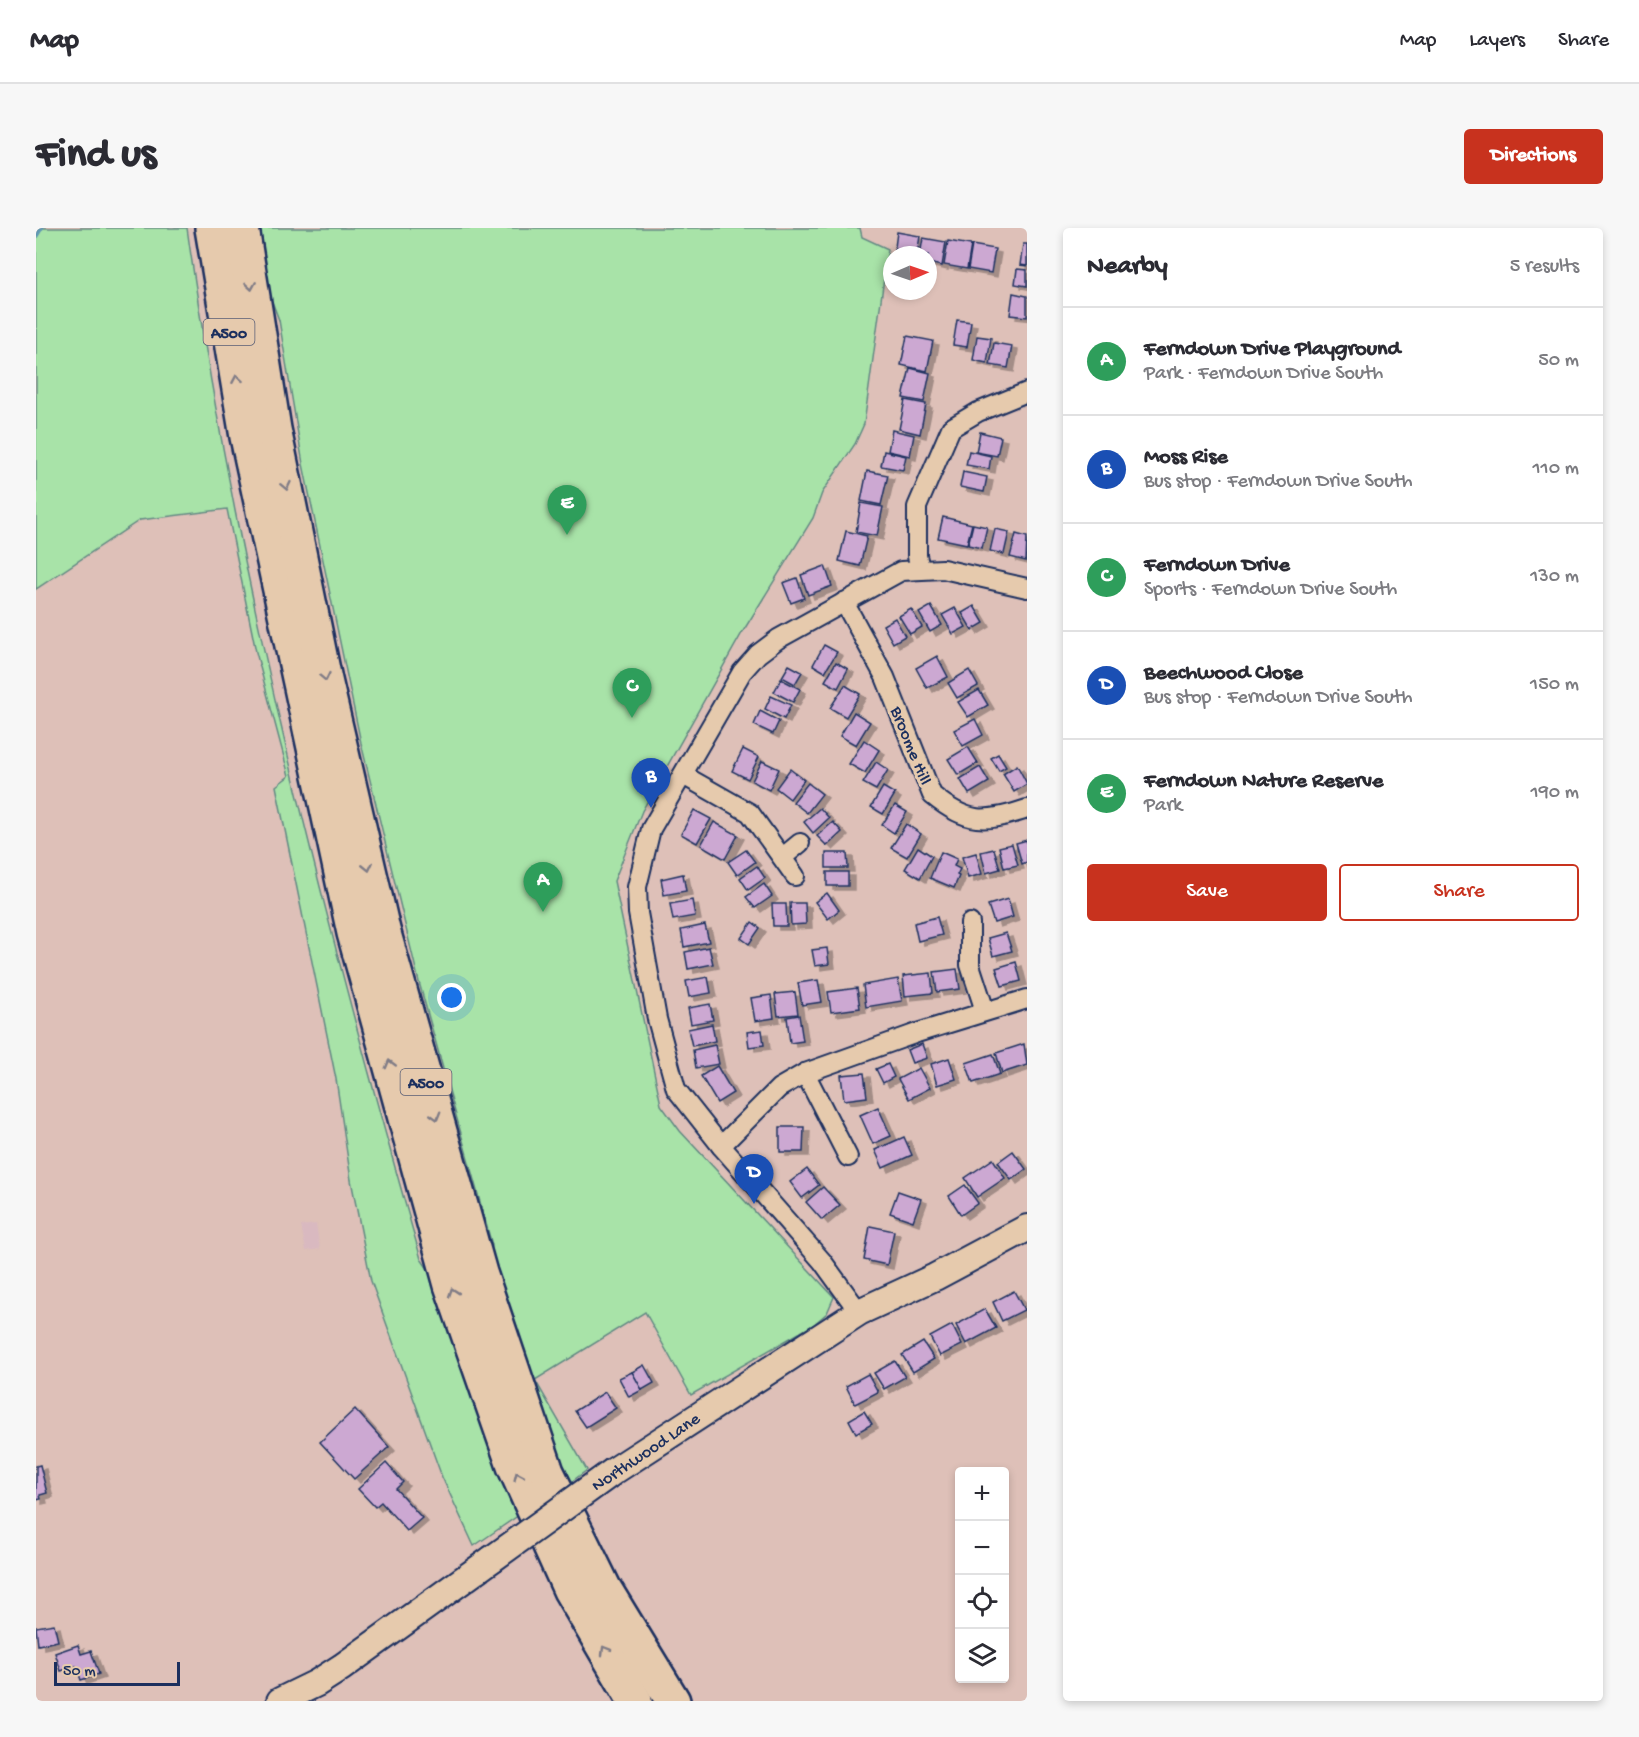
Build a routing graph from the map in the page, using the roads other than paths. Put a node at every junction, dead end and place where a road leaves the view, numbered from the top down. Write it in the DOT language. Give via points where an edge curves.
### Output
graph roads {
  1 [pos="212,228"];
  2 [pos="242,228"];
  3 [pos="1027,392"];
  4 [pos="920,568"];
  5 [pos="1027,588"];
  6 [pos="844,602"];
  7 [pos="682,775"];
  8 [pos="1027,809"];
  9 [pos="800,843"];
  10 [pos="783,857"];
  11 [pos="795,876"];
  12 [pos="970,923"];
  13 [pos="1027,999"];
  14 [pos="985,1011"];
  15 [pos="805,1073"];
  16 [pos="721,1146"];
  17 [pos="848,1157"];
  18 [pos="1027,1228"];
  19 [pos="859,1312"];
  20 [pos="280,1701"];
  21 [pos="635,1701"];
  22 [pos="673,1701"];
  21 -- 1 [label="highway, A500, one-way" via="570,1590 513,1466 451,1285 354,933 247,437"];
  2 -- 22 [label="highway, A500, one-way" via="274,429 325,680 383,930 480,1274 547,1472 604,1588"];
  3 -- 4 [label="street" via="951,428 917,507"];
  4 -- 5 [label="street" via="943,569"];
  4 -- 6 [label="street" via="901,571"];
  6 -- 7 [label="street" via="758,654 742,672"];
  6 -- 8 [label="street, Broome Hill" via="885,677 932,795 964,816 987,821"];
  7 -- 10 [label="street" via="750,813"];
  7 -- 16 [label="street" via="651,829 637,887 638,913 657,1019 676,1089"];
  9 -- 10 [label="street"];
  10 -- 11 [label="street"];
  12 -- 14 [label="street" via="970,965"];
  13 -- 14 [label="street"];
  14 -- 15 [label="street"];
  15 -- 16 [label="street" via="779,1088"];
  15 -- 17 [label="street"];
  16 -- 19 [label="street" via="822,1261"];
  18 -- 19 [label="street, Northwood Lane"];
  19 -- 20 [label="street, Northwood Lane, bridge" via="614,1471 342,1667"];
}
